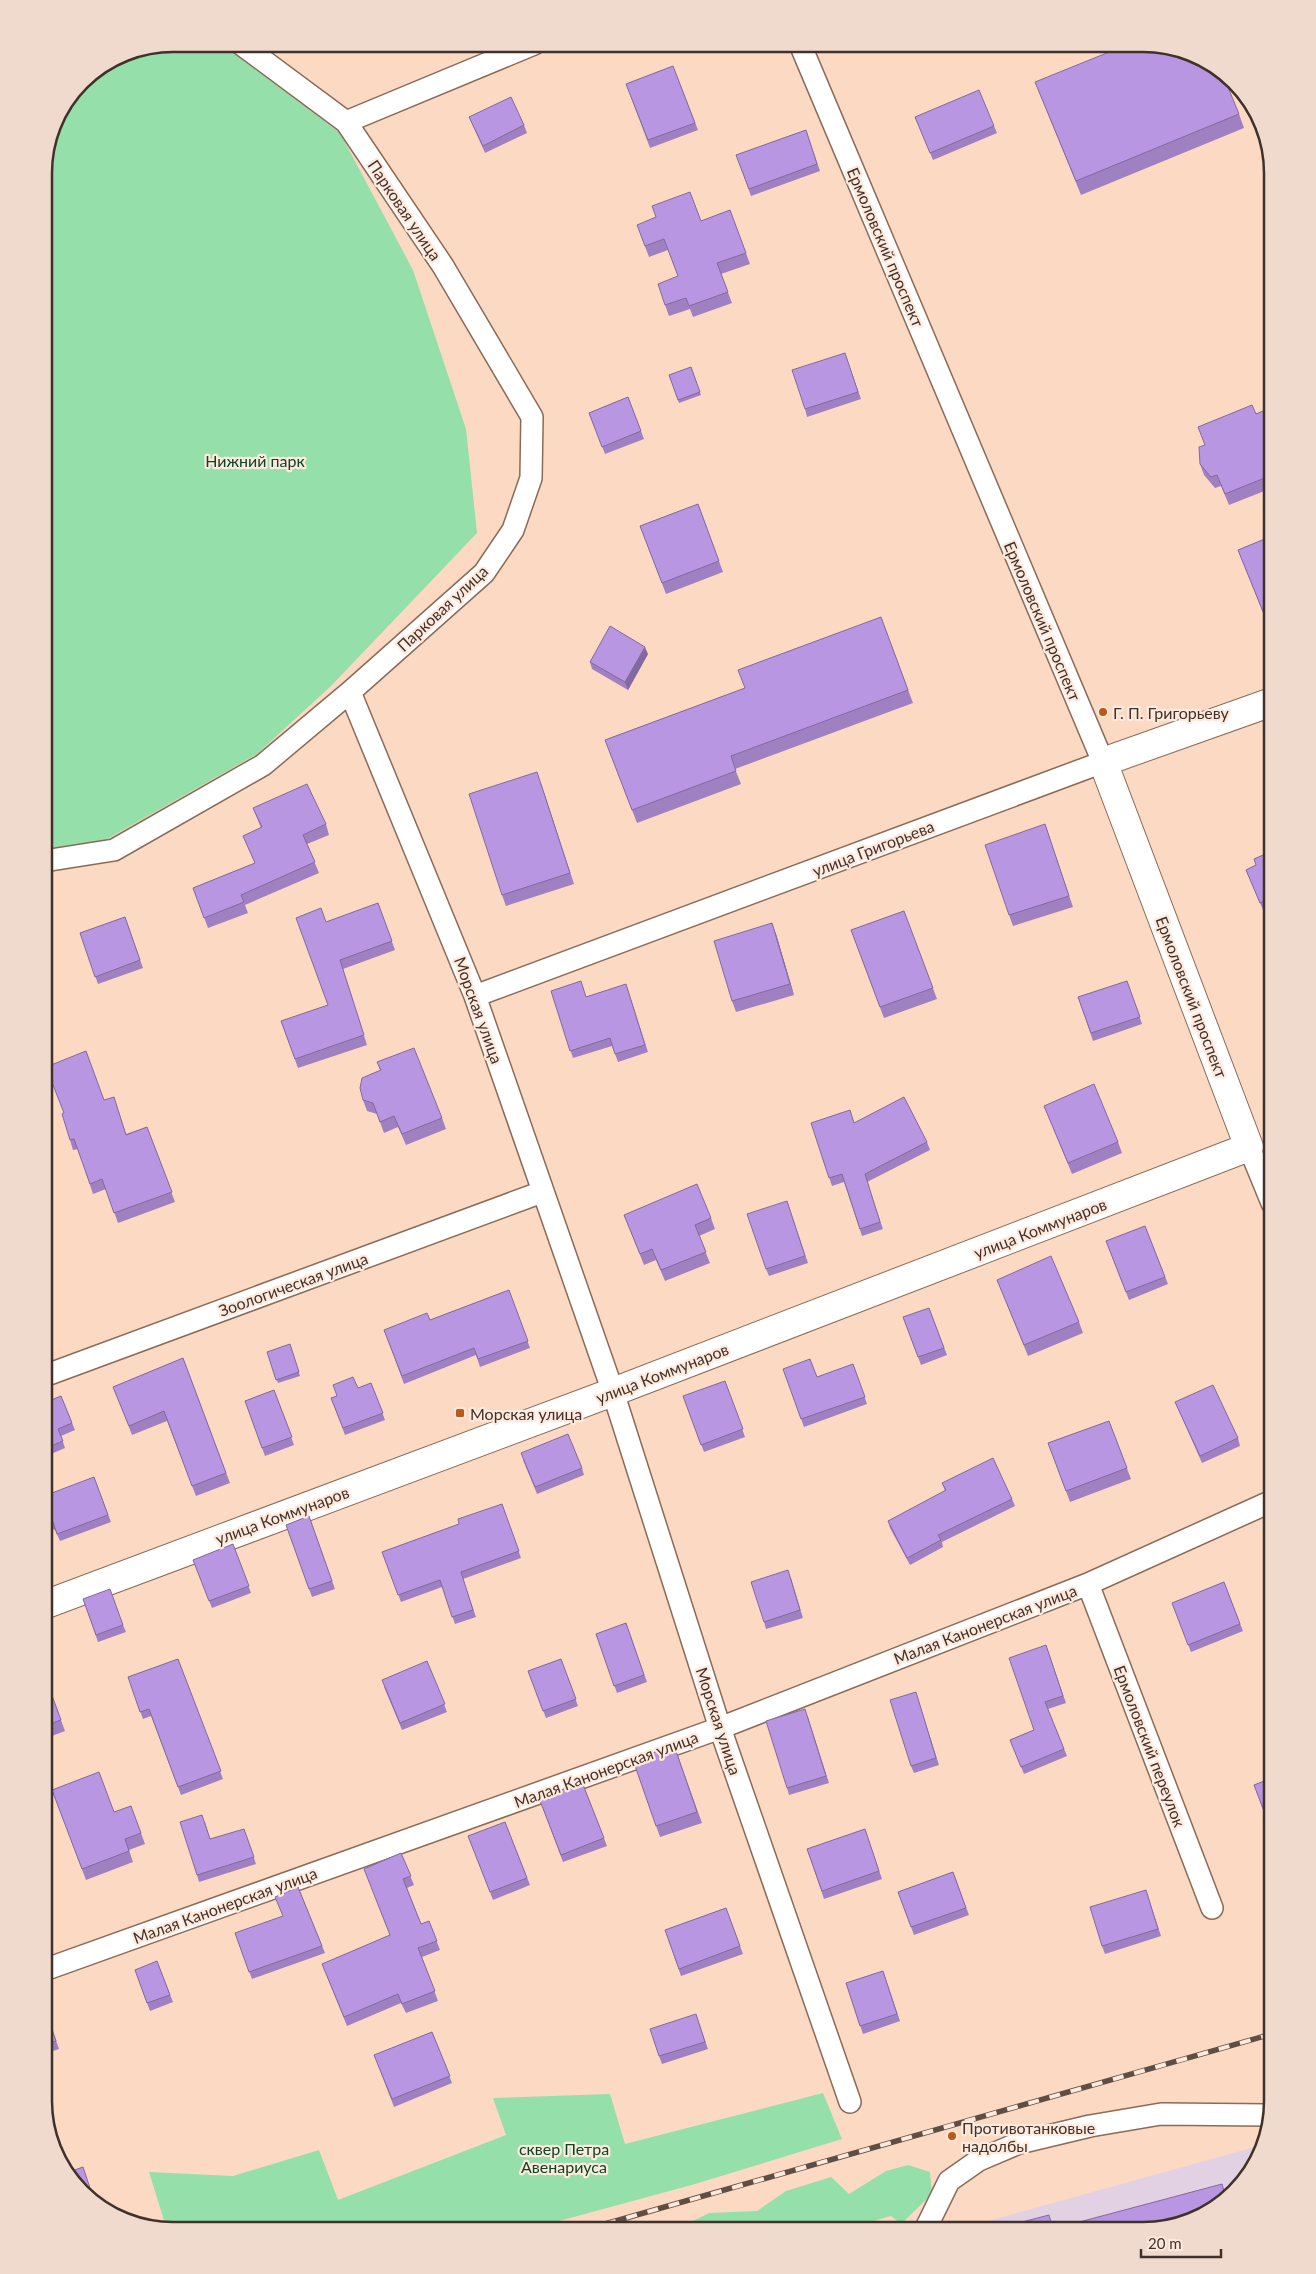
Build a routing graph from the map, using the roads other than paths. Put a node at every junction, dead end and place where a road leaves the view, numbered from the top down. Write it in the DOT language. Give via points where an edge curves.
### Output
graph roads {
  1 [pos="253,53"];
  2 [pos="512,53"];
  3 [pos="804,53"];
  4 [pos="346,122"];
  5 [pos="350,692"];
  6 [pos="1264,705"];
  7 [pos="1103,762"];
  8 [pos="53,860"];
  9 [pos="476,996"];
  10 [pos="1249,1147"];
  11 [pos="1264,1184"];
  12 [pos="542,1192"];
  13 [pos="52,1373"];
  14 [pos="613,1392"];
  15 [pos="1264,1505"];
  16 [pos="1088,1584"];
  17 [pos="52,1601"];
  18 [pos="720,1728"];
  19 [pos="1212,1908"];
  20 [pos="52,1967"];
  21 [pos="850,2102"];
  22 [pos="1262,2115"];
  23 [pos="929,2222"];
  1 -- 4 [label="street, Парковая улица"];
  2 -- 4 [label="street"];
  3 -- 7 [label="street, Ермоловский проспект"];
  4 -- 5 [label="street, Парковая улица" via="443,266 532,417 531,478 513,530 484,573"];
  5 -- 8 [label="street, Парковая улица" via="263,765 114,850"];
  5 -- 9 [label="street, Морская улица"];
  6 -- 7 [label="street, улица Григорьева"];
  7 -- 9 [label="street, улица Григорьева"];
  7 -- 10 [label="street, Ермоловский проспект"];
  9 -- 12 [label="street, Морская улица"];
  10 -- 11 [label="street, Ермоловский проспект"];
  10 -- 14 [label="street, улица Коммунаров"];
  12 -- 13 [label="street, Зоологическая улица"];
  12 -- 14 [label="street, Морская улица"];
  14 -- 17 [label="street, улица Коммунаров"];
  14 -- 18 [label="street, Морская улица"];
  15 -- 16 [label="street, Малая Канонерская улица"];
  16 -- 18 [label="street, Малая Канонерская улица"];
  16 -- 19 [label="street, Ермоловский переулок"];
  18 -- 20 [label="street, Малая Канонерская улица"];
  18 -- 21 [label="street, Морская улица"];
  22 -- 23 [label="street" via="1161,2114 1019,2143 979,2160 949,2181"];
}
